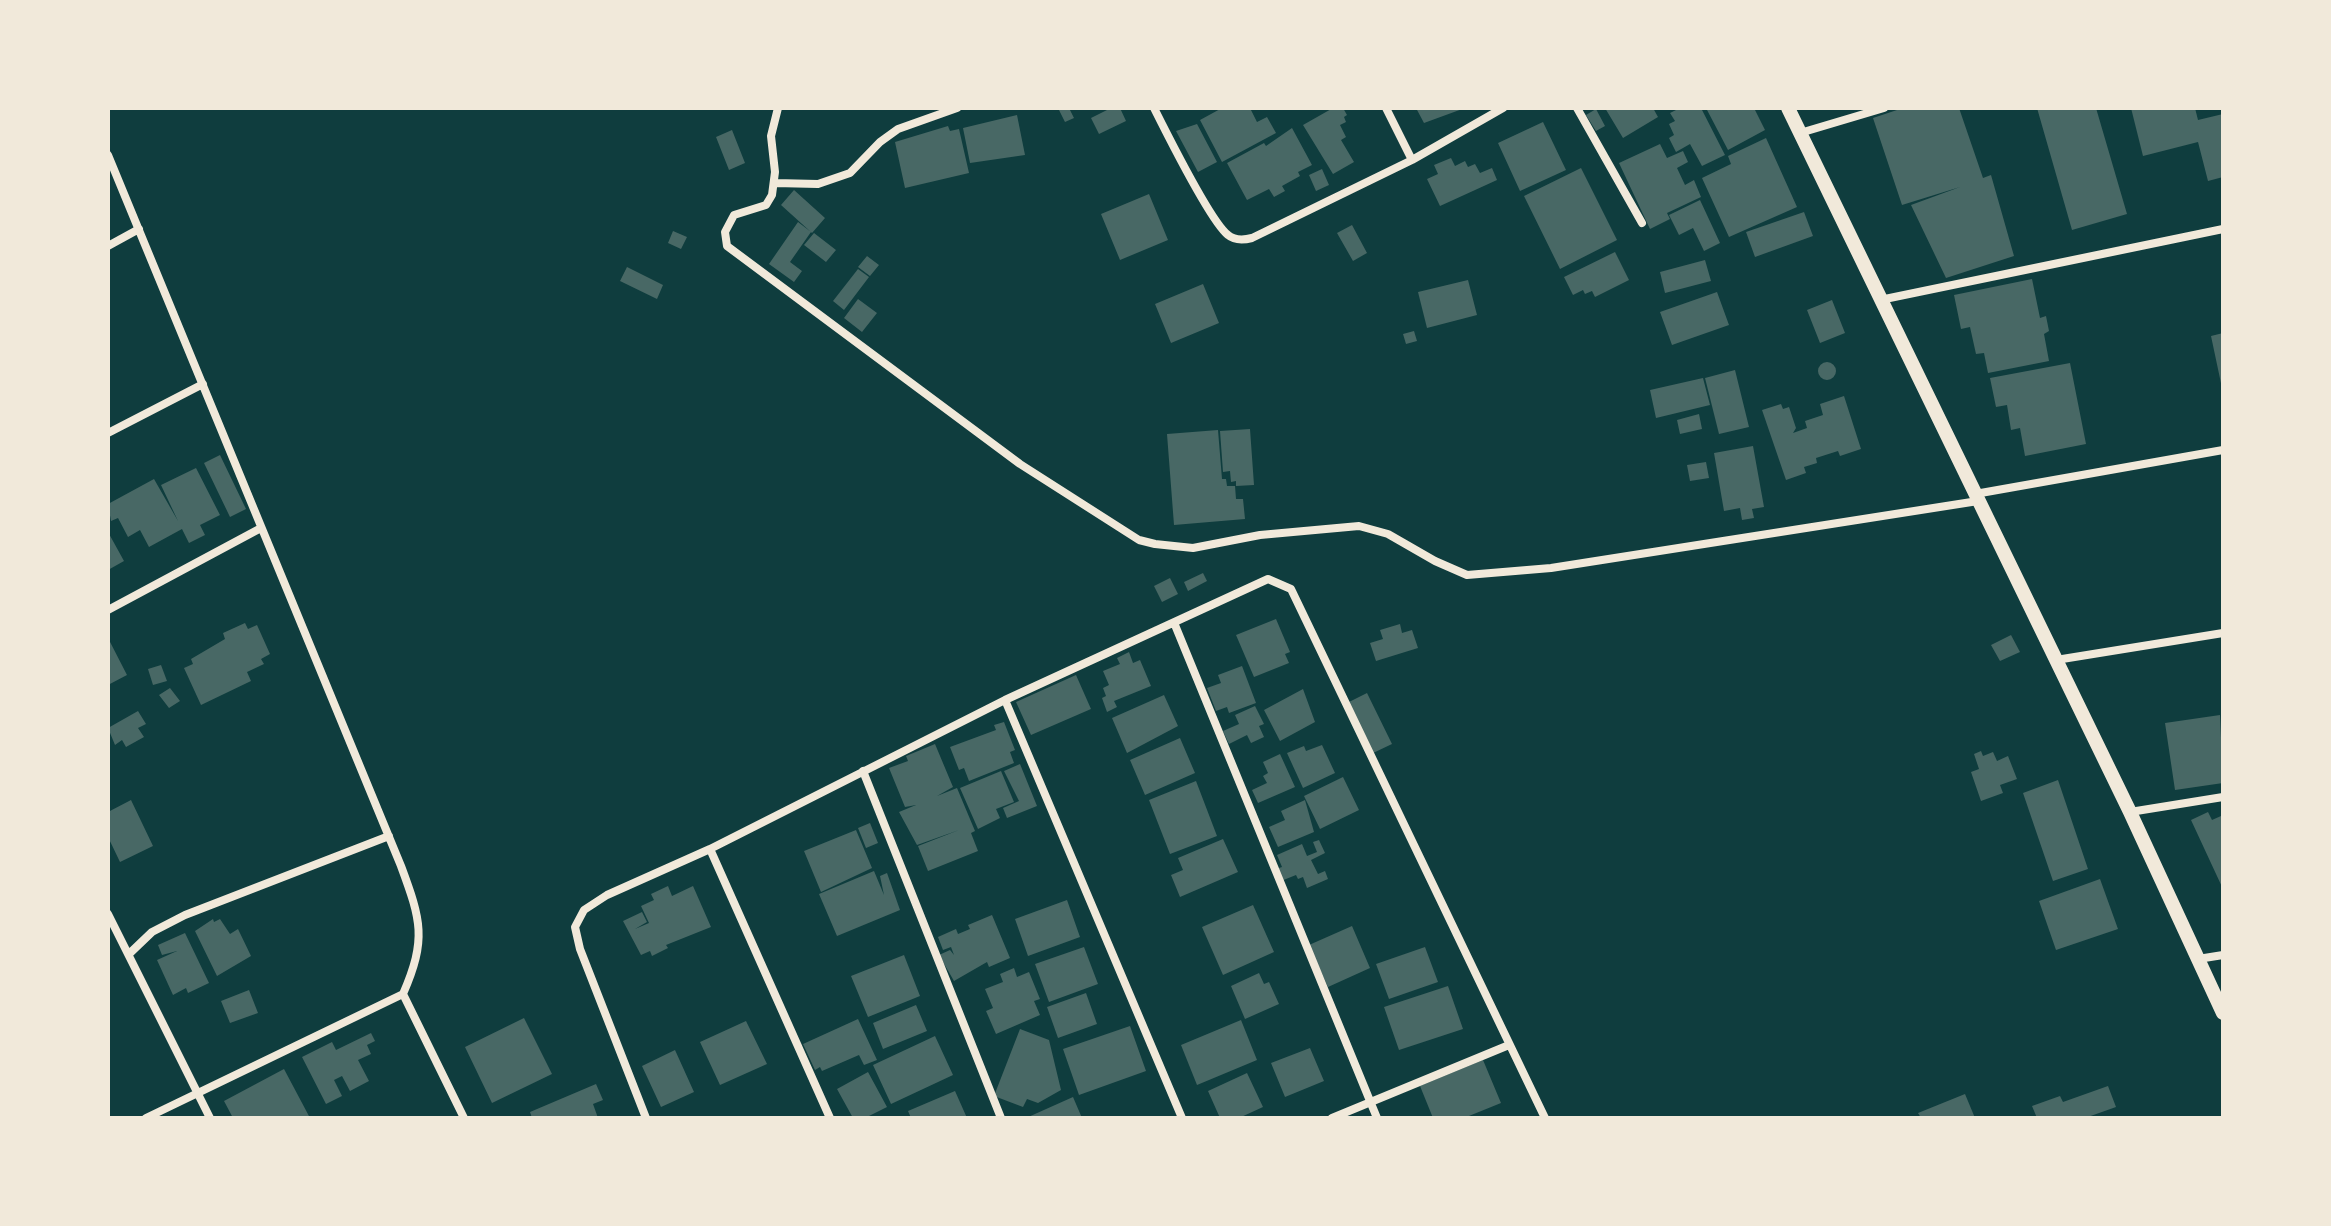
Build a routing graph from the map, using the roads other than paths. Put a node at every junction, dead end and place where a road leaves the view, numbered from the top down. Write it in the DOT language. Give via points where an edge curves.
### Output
graph roads {
  1 [pos="778,108"];
  2 [pos="957,108"];
  3 [pos="1386,108"];
  4 [pos="1503,108"];
  5 [pos="1577,108"];
  6 [pos="1788,108"];
  7 [pos="1884,108"];
  8 [pos="1156,109"];
  9 [pos="1799,133"];
  10 [pos="108,155"];
  11 [pos="1412,160"];
  12 [pos="775,183"];
  13 [pos="1642,223"];
  14 [pos="139,229"];
  15 [pos="2223,229"];
  16 [pos="108,246"];
  17 [pos="1880,300"];
  18 [pos="203,384"];
  19 [pos="108,433"];
  20 [pos="2223,450"];
  21 [pos="1977,498"];
  22 [pos="261,528"];
  23 [pos="108,610"];
  24 [pos="1175,625"];
  25 [pos="2223,633"];
  26 [pos="2056,660"];
  27 [pos="1005,700"];
  28 [pos="863,771"];
  29 [pos="2223,797"];
  30 [pos="2130,812"];
  31 [pos="389,836"];
  32 [pos="710,849"];
  33 [pos="108,914"];
  34 [pos="129,954"];
  35 [pos="2223,955"];
  36 [pos="2198,959"];
  37 [pos="403,994"];
  38 [pos="2223,1013"];
  39 [pos="1509,1045"];
  40 [pos="196,1091"];
  41 [pos="1371,1102"];
  42 [pos="146,1118"];
  43 [pos="210,1118"];
  44 [pos="464,1118"];
  45 [pos="646,1118"];
  46 [pos="830,1118"];
  47 [pos="1001,1118"];
  48 [pos="1182,1118"];
  49 [pos="1332,1118"];
  50 [pos="1377,1118"];
  51 [pos="1545,1118"];
  1 -- 12 [label="street" via="771,136"];
  2 -- 12 [label="street" via="898,129 850,173 818,184"];
  3 -- 11 [label="street"];
  4 -- 11 [label="street"];
  5 -- 13 [label="street"];
  6 -- 9 [label="street"];
  7 -- 9 [label="street"];
  8 -- 11 [label="street" via="1215,217 1236,240 1252,238"];
  9 -- 17 [label="street"];
  10 -- 14 [label="street"];
  12 -- 21 [label="street" via="766,205 728,222 727,246 1020,464 1147,542 1193,548 1260,535 1359,526 1388,534 1467,575 1551,568"];
  14 -- 16 [label="street"];
  14 -- 18 [label="street"];
  15 -- 17 [label="street"];
  17 -- 21 [label="street"];
  18 -- 19 [label="street"];
  18 -- 22 [label="street"];
  20 -- 21 [label="street"];
  21 -- 26 [label="street"];
  22 -- 23 [label="street"];
  22 -- 31 [label="street"];
  24 -- 27 [label="street"];
  24 -- 39 [label="street" via="1258,582 1276,580 1291,589"];
  24 -- 41 [label="street"];
  25 -- 26 [label="street"];
  26 -- 30 [label="street"];
  27 -- 28 [label="street"];
  27 -- 48 [label="street"];
  28 -- 32 [label="street"];
  28 -- 47 [label="street"];
  29 -- 30 [label="street"];
  30 -- 36 [label="street"];
  31 -- 34 [label="street" via="185,915 152,932"];
  31 -- 37 [label="street" via="422,929 420,952"];
  32 -- 45 [label="street" via="607,895 584,910 575,927"];
  32 -- 46 [label="street"];
  33 -- 34 [label="street"];
  34 -- 40 [label="street"];
  35 -- 36 [label="street"];
  36 -- 38 [label="street"];
  37 -- 40 [label="street"];
  37 -- 44 [label="street"];
  39 -- 41 [label="street"];
  39 -- 51 [label="street"];
  40 -- 42 [label="street"];
  40 -- 43 [label="street"];
  41 -- 49 [label="street"];
  41 -- 50 [label="street"];
}
